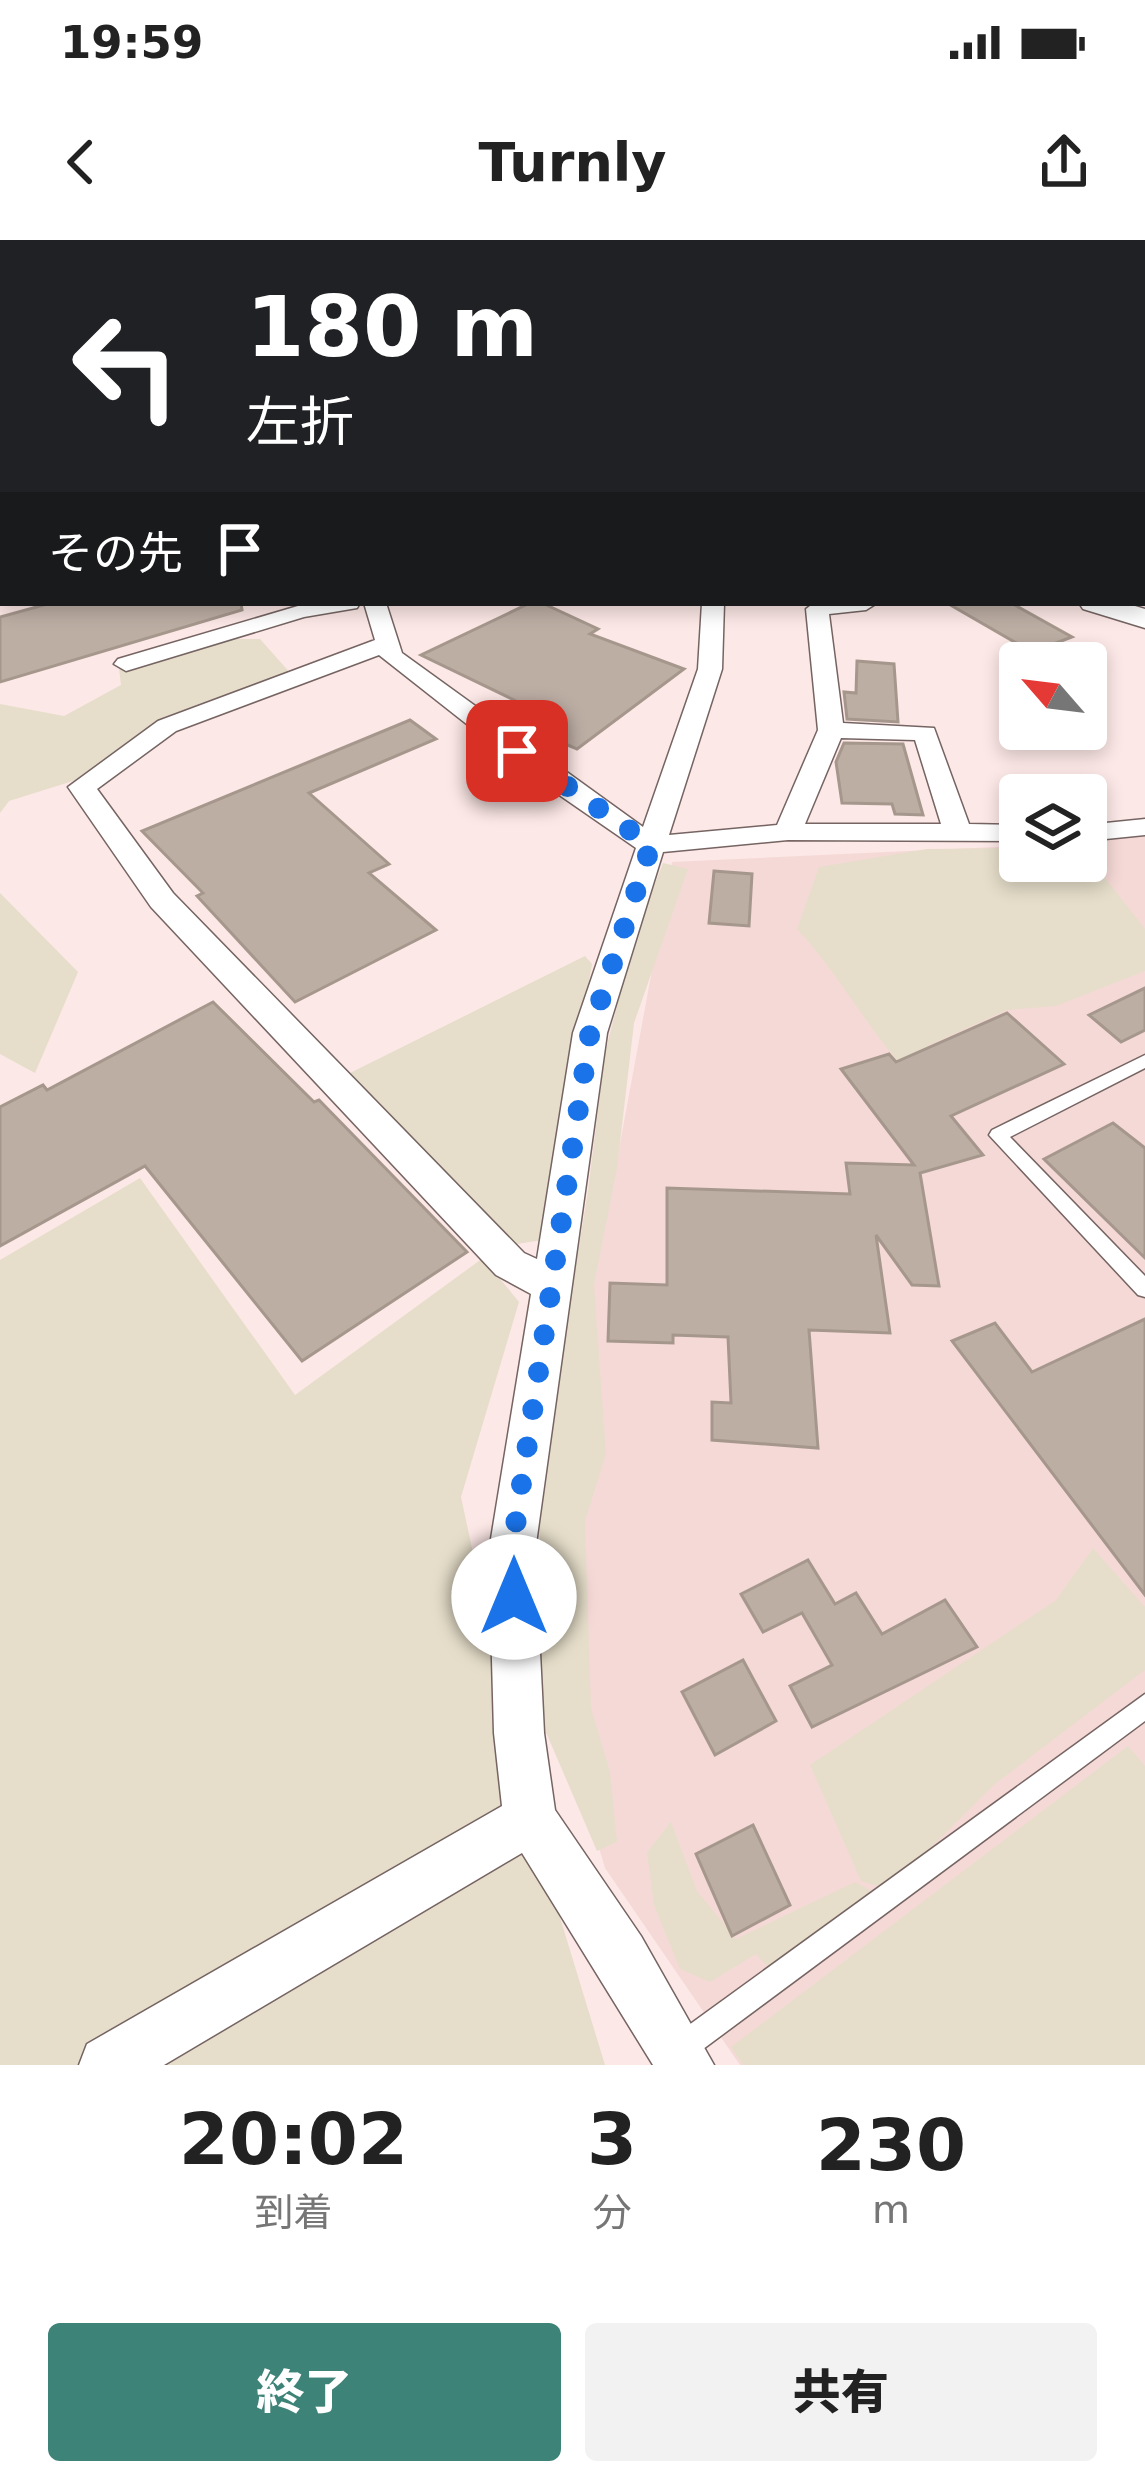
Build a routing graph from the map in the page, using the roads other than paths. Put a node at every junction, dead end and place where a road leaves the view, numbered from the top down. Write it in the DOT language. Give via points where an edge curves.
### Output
graph roads {
  1 [pos="331,606"];
  2 [pos="376,606"];
  3 [pos="712,606"];
  4 [pos="842,606"];
  5 [pos="1104,606"];
  6 [pos="1145,619"];
  7 [pos="386,644"];
  8 [pos="126,664"];
  9 [pos="831,730"];
  10 [pos="1145,826"];
  11 [pos="1107,831"];
  12 [pos="788,832"];
  13 [pos="958,832"];
  14 [pos="999,833"];
  15 [pos="651,845"];
  16 [pos="1145,1061"];
  17 [pos="551,1286"];
  18 [pos="1145,1289"];
  19 [pos="1145,1706"];
  20 [pos="530,1820"];
  21 [pos="681,2058"];
  22 [pos="108,2065"];
  1 -- 8 [label="street"];
  2 -- 7 [label="street"];
  3 -- 15 [label="street" via="710,669"];
  4 -- 9 [label="street" via="817,609"];
  5 -- 6 [label="street"];
  7 -- 15 [label="street" via="391,656"];
  7 -- 17 [label="street" via="167,726 82,787 163,900 510,1264"];
  9 -- 12 [label="street"];
  9 -- 13 [label="street" via="925,733"];
  10 -- 11 [label="street"];
  12 -- 13 [label="street"];
  12 -- 15 [label="street"];
  13 -- 14 [label="street"];
  15 -- 17 [label="street" via="590,1033"];
  16 -- 18 [label="lane" via="998,1135"];
  17 -- 20 [label="street" via="512,1551"];
  19 -- 21 [label="lane"];
  20 -- 21 [label="street"];
  20 -- 22 [label="street"];
}
